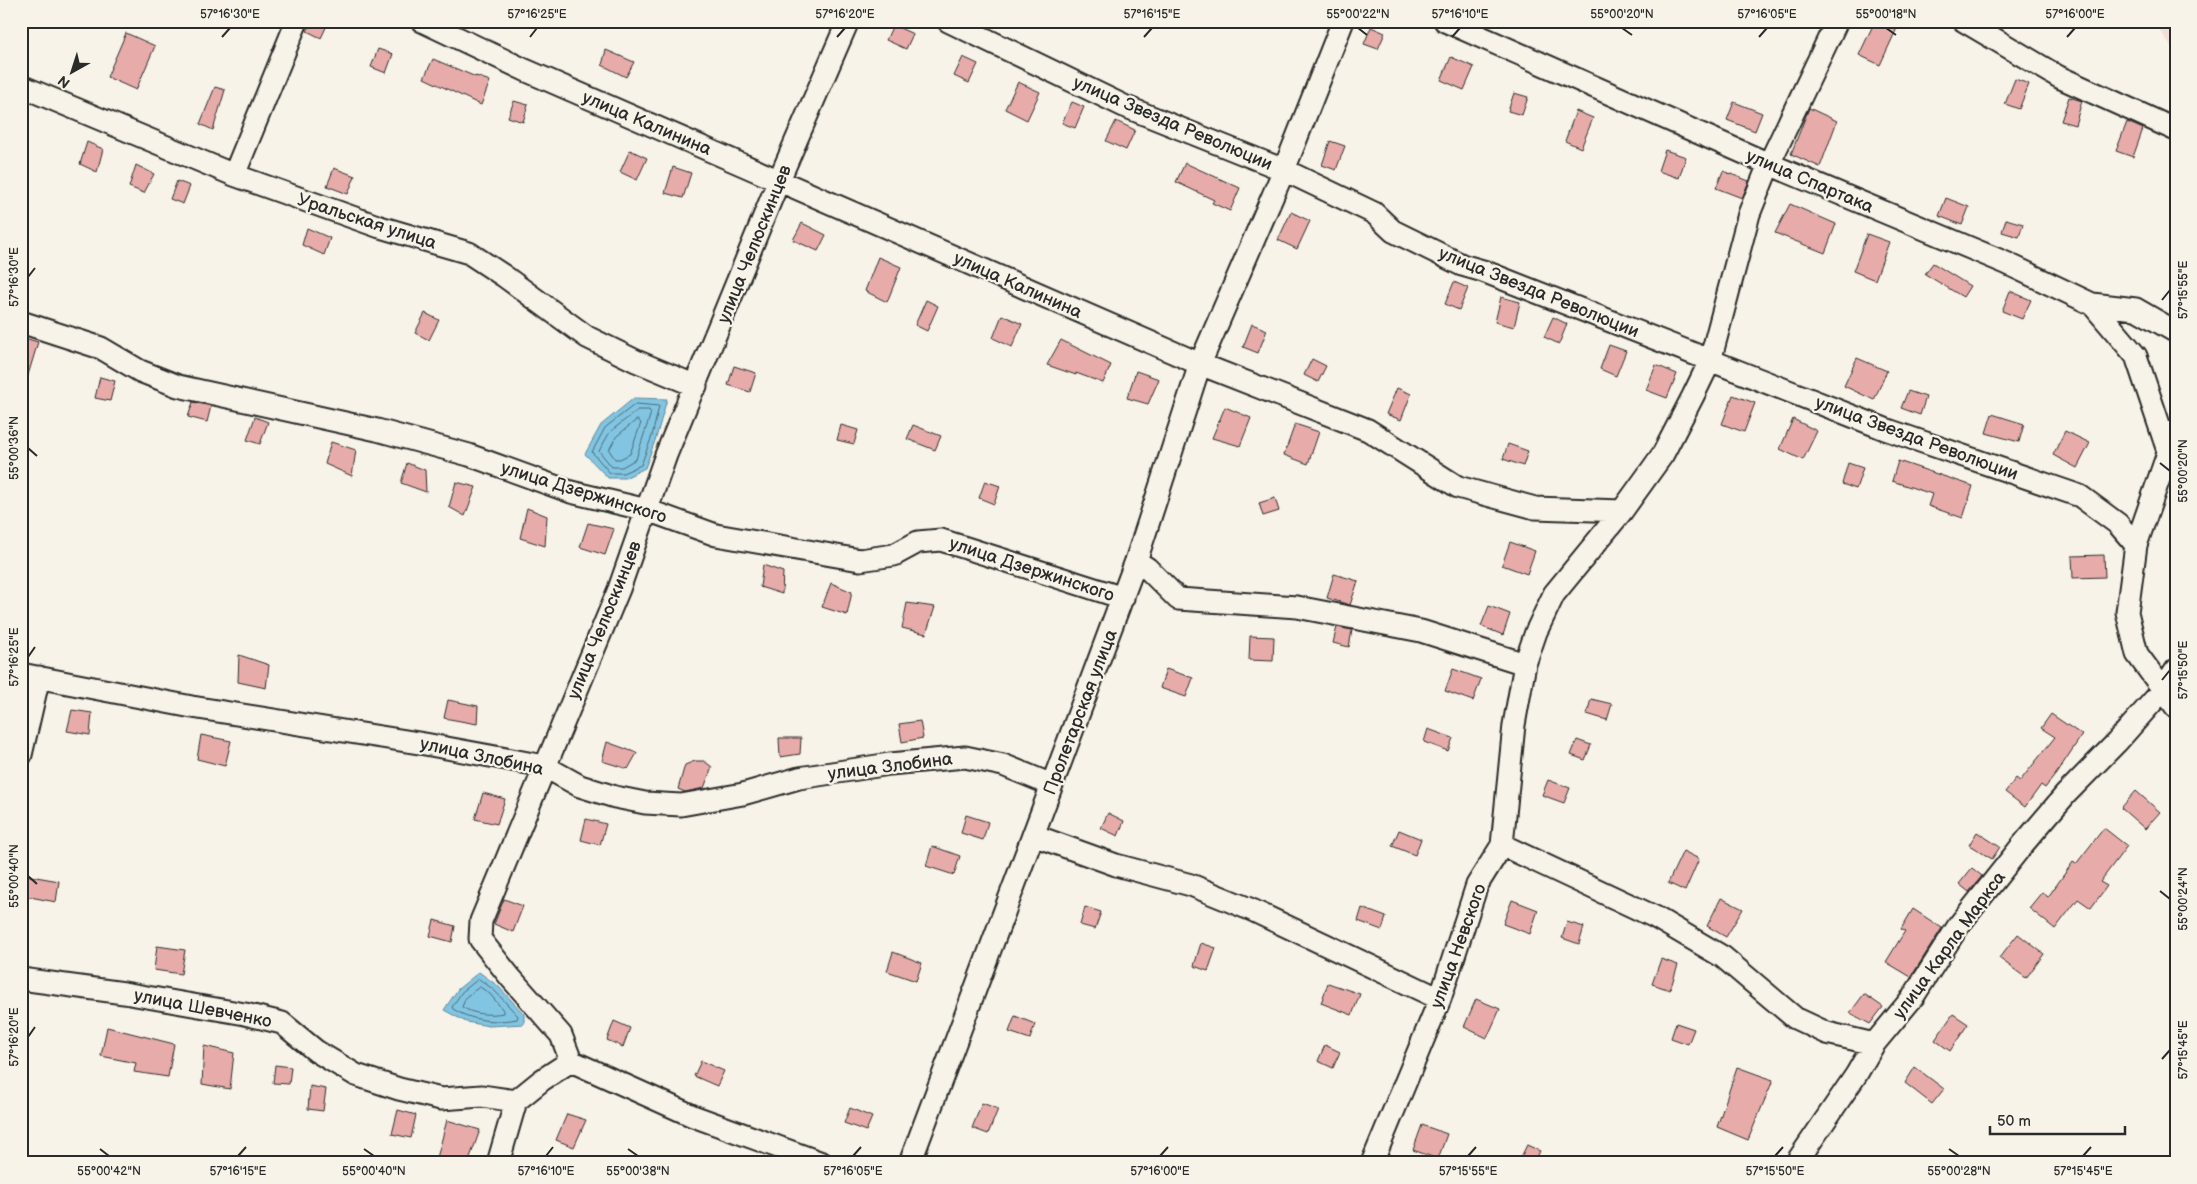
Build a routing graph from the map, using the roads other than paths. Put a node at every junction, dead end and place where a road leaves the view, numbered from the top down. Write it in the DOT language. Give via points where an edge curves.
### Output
graph roads {
  1 [pos="297,21"];
  2 [pos="422,21"];
  3 [pos="848,21"];
  4 [pos="948,21"];
  5 [pos="1343,21"];
  6 [pos="1445,21"];
  7 [pos="1837,21"];
  8 [pos="1964,21"];
  9 [pos="21,86"];
  10 [pos="2176,130"];
  11 [pos="1769,164"];
  12 [pos="1284,170"];
  13 [pos="234,175"];
  14 [pos="779,180"];
  15 [pos="2092,304"];
  16 [pos="21,322"];
  17 [pos="2176,332"];
  18 [pos="1710,360"];
  19 [pos="1200,364"];
  20 [pos="696,386"];
  21 [pos="2176,430"];
  22 [pos="2168,451"];
  23 [pos="647,510"];
  24 [pos="1622,511"];
  25 [pos="2136,544"];
  26 [pos="1136,561"];
  27 [pos="1122,598"];
  28 [pos="1525,664"];
  29 [pos="2176,670"];
  30 [pos="30,676"];
  31 [pos="2162,691"];
  32 [pos="2176,707"];
  33 [pos="21,756"];
  34 [pos="544,766"];
  35 [pos="1052,785"];
  36 [pos="1033,835"];
  37 [pos="1502,845"];
  38 [pos="21,979"];
  39 [pos="1440,999"];
  40 [pos="1874,1044"];
  41 [pos="571,1062"];
  42 [pos="516,1101"];
  43 [pos="498,1163"];
  44 [pos="822,1163"];
  45 [pos="910,1163"];
  46 [pos="1372,1163"];
  47 [pos="1796,1163"];
  1 -- 13 [label="street"];
  2 -- 14 [label="street, улица Калинина" via="525,70"];
  3 -- 14 [label="street, улица Челюскинцев"];
  4 -- 12 [label="street, улица Звезда Революции" via="1124,106"];
  5 -- 12 [label="street, Пролетарская улица"];
  6 -- 11 [label="street, улица Спартака"];
  7 -- 11 [label="street, улица Невского"];
  8 -- 10 [label="street" via="2059,77"];
  9 -- 13 [label="street, Уральская улица"];
  11 -- 15 [label="street, улица Спартака" via="2006,263"];
  11 -- 18 [label="street, улица Невского" via="1749,214"];
  12 -- 18 [label="street, улица Звезда Революции" via="1374,213 1393,232 1462,265 1483,270"];
  12 -- 19 [label="street, Пролетарская улица"];
  13 -- 20 [label="street, Уральская улица" via="380,227 469,253 587,337"];
  14 -- 19 [label="street, улица Калинина"];
  14 -- 20 [label="street, улица Челюскинцев"];
  15 -- 17 [label="street, улица Спартака" via="2136,309"];
  15 -- 22 [label="street" via="2136,356"];
  16 -- 23 [label="street, улица Дзержинского" via="101,348 140,371 178,386 377,430 469,455 571,492"];
  18 -- 24 [label="street, улица Невского" via="1663,454"];
  18 -- 25 [label="street, улица Звезда Революции" via="1885,429 2080,496 2118,524"];
  19 -- 24 [label="street, улица Калинина" via="1368,430 1458,488 1534,508"];
  19 -- 26 [label="street, Пролетарская улица"];
  20 -- 23 [label="street, улица Челюскинцев" via="666,454"];
  21 -- 22 [label="street"];
  22 -- 25 [label="street"];
  23 -- 27 [label="street, улица Дзержинского" via="716,535 860,560 894,555 918,542 941,540"];
  23 -- 34 [label="street, улица Челюскинцев" via="619,589"];
  24 -- 28 [label="street, улица Невского" via="1554,594"];
  25 -- 31 [label="street" via="2127,612 2137,654"];
  26 -- 27 [label="street, Пролетарская улица"];
  26 -- 28 [label="street" via="1178,599 1297,607 1421,631"];
  27 -- 35 [label="street, Пролетарская улица"];
  28 -- 37 [label="street, улица Невского" via="1514,725"];
  29 -- 31 [label="street, улица Карла Маркса"];
  30 -- 33 [label="street"];
  30 -- 34 [label="street, улица Злобина" via="192,707"];
  31 -- 32 [label="street"];
  31 -- 40 [label="street, улица Карла Маркса" via="2024,843 1959,925 1913,997"];
  34 -- 35 [label="street, улица Злобина" via="580,786 615,797 681,805 743,794 799,778 965,757 1003,765"];
  34 -- 41 [label="street, улица Челюскинцев" via="481,921 480,939 561,1035"];
  35 -- 36 [label="street, Пролетарская улица"];
  36 -- 39 [label="street" via="1116,865 1190,885 1252,910"];
  36 -- 45 [label="street, Пролетарская улица"];
  37 -- 39 [label="street, улица Невского" via="1477,885"];
  37 -- 40 [label="street" via="1655,917 1723,956 1795,1018 1827,1033"];
  38 -- 42 [label="street, улица Шевченко" via="246,1014 282,1023 316,1051 356,1075 399,1089 441,1099 482,1096"];
  39 -- 46 [label="street, улица Невского"];
  40 -- 47 [label="street, улица Карла Маркса"];
  41 -- 42 [label="street"];
  41 -- 44 [label="street" via="693,1116"];
  42 -- 43 [label="street"];
}
